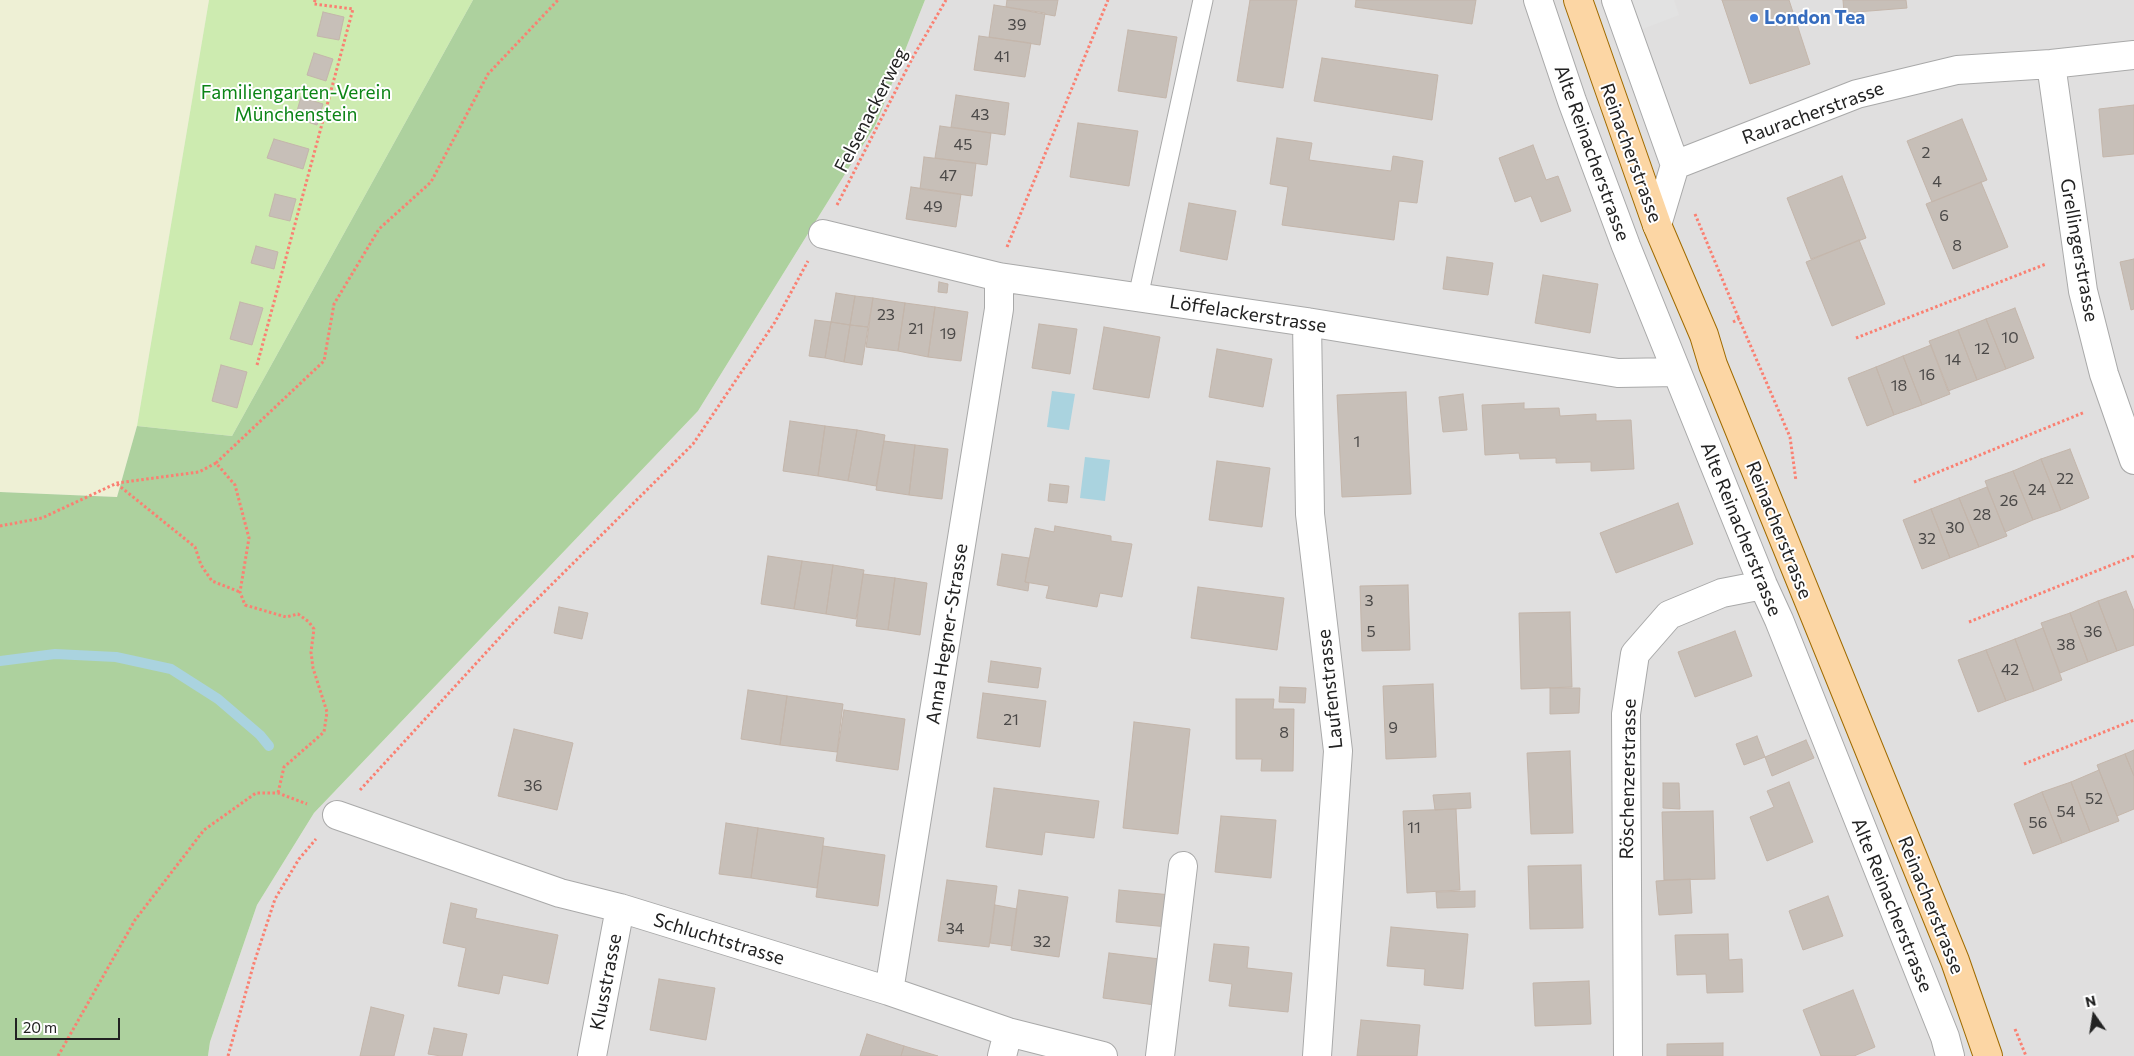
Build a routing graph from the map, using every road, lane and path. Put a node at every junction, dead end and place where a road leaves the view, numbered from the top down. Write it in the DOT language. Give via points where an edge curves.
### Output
graph roads {
  1 [pos="315,0"];
  2 [pos="558,0"];
  3 [pos="946,0"];
  4 [pos="1108,0"];
  5 [pos="1202,0"];
  6 [pos="1538,0"];
  7 [pos="1578,0"];
  8 [pos="1616,0"];
  9 [pos="2134,55"];
  10 [pos="2051,64"];
  11 [pos="1675,165"];
  12 [pos="1694,210"];
  13 [pos="1656,225"];
  14 [pos="822,234"];
  15 [pos="2077,252"];
  16 [pos="999,277"];
  17 [pos="1138,297"];
  18 [pos="1739,319"];
  19 [pos="1306,322"];
  20 [pos="1856,338"];
  21 [pos="257,365"];
  22 [pos="1677,372"];
  23 [pos="2113,400"];
  24 [pos="2132,451"];
  25 [pos="216,463"];
  26 [pos="1914,482"];
  27 [pos="117,483"];
  28 [pos="0,526"];
  29 [pos="2134,556"];
  30 [pos="1762,584"];
  31 [pos="240,592"];
  32 [pos="1969,622"];
  33 [pos="2134,720"];
  34 [pos="2024,764"];
  35 [pos="338,815"];
  36 [pos="1183,866"];
  37 [pos="620,908"];
  38 [pos="890,991"];
  39 [pos="1005,1044"];
  40 [pos="58,1056"];
  41 [pos="228,1056"];
  42 [pos="592,1056"];
  43 [pos="1103,1056"];
  44 [pos="1160,1056"];
  45 [pos="1317,1056"];
  46 [pos="1628,1056"];
  47 [pos="1950,1056"];
  48 [pos="1988,1056"];
  1 -- 21 [label="path" via="314,4 352,9"];
  2 -- 25 [label="path" via="488,74 431,182 379,228 334,304 324,361"];
  3 -- 14 [label="path, Felsenackerweg"];
  4 -- 16 [label="path" via="1004,254"];
  5 -- 17 [label="lane"];
  6 -- 22 [label="street, Alte Reinacherstrasse" via="1626,246"];
  7 -- 13 [label="main road, Reinacherstrasse"];
  8 -- 11 [label="street"];
  9 -- 10 [label="street, Rauracherstrasse"];
  10 -- 11 [label="street, Rauracherstrasse" via="1957,70 1857,94"];
  10 -- 15 [label="street, Grellingerstrasse"];
  11 -- 13 [label="street, Alte Reinacherstrasse"];
  12 -- 18 [label="path"];
  13 -- 48 [label="main road, Reinacherstrasse" via="1704,334 1724,393 1954,961"];
  14 -- 16 [label="street, Löffelackerstrasse"];
  14 -- 35 [label="path, Felsenackerweg" via="775,322 693,444 514,622"];
  15 -- 20 [label="path"];
  15 -- 23 [label="street, Grellingerstrasse" via="2083,291"];
  16 -- 17 [label="street, Löffelackerstrasse"];
  16 -- 38 [label="street, Anna Hegner-Strasse" via="999,309"];
  17 -- 19 [label="street, Löffelackerstrasse"];
  19 -- 22 [label="street, Löffelackerstrasse" via="1618,373"];
  19 -- 45 [label="street, Laufenstrasse" via="1310,514 1338,750"];
  22 -- 30 [label="street, Alte Reinacherstrasse"];
  23 -- 24 [label="street, Grellingerstrasse"];
  23 -- 26 [label="path"];
  25 -- 27 [label="path" via="198,472"];
  25 -- 31 [label="path" via="235,485 249,538"];
  27 -- 28 [label="path" via="42,518"];
  27 -- 31 [label="path" via="195,548 200,565 212,581"];
  29 -- 32 [label="path"];
  30 -- 46 [label="street, Röschenzerstrasse" via="1722,593 1669,614 1635,654 1626,714"];
  30 -- 47 [label="street, Alte Reinacherstrasse"];
  31 -- 40 [label="path" via="245,605 286,617 298,614 314,629 311,652 327,712 324,732 284,767 278,793 256,793 204,830 135,920"];
  33 -- 34 [label="path"];
  35 -- 37 [label="street, Schluchtstrasse" via="560,892"];
  35 -- 41 [label="path, Felsenackerweg" via="299,859 275,899"];
  36 -- 44 [label="street"];
  37 -- 38 [label="street, Schluchtstrasse"];
  37 -- 42 [label="street, Klusstrasse"];
  38 -- 39 [label="street, Schluchtstrasse"];
  39 -- 43 [label="street, Schluchtstrasse"];
}
